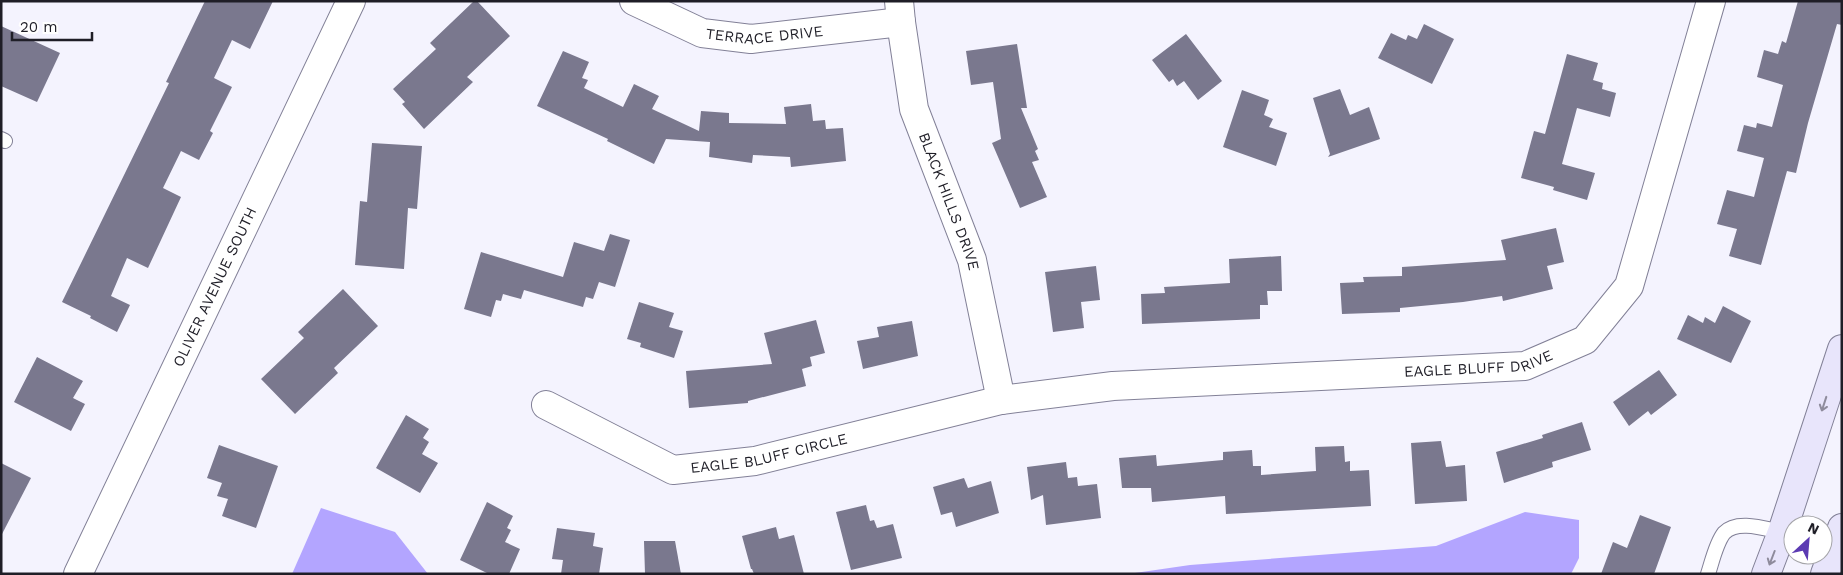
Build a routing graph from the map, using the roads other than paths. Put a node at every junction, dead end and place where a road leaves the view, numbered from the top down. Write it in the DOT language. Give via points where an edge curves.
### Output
graph roads {
  1 [pos="352,1"];
  2 [pos="634,1"];
  3 [pos="1711,1"];
  4 [pos="900,12"];
  5 [pos="1841,355"];
  6 [pos="1001,400"];
  7 [pos="546,404"];
  8 [pos="1842,528"];
  9 [pos="1782,532"];
  10 [pos="78,574"];
  11 [pos="1708,574"];
  12 [pos="1766,574"];
  13 [pos="1825,574"];
  1 -- 10 [label="street, OLIVER AVENUE SOUTH"];
  2 -- 4 [label="street, TERRACE DRIVE" via="702,33 751,39"];
  3 -- 6 [label="street, EAGLE BLUFF DRIVE" via="1629,286 1585,340 1525,366 1113,386"];
  4 -- 6 [label="street, BLACK HILLS DRIVE" via="914,109 972,260"];
  5 -- 9 [label="main road, one-way"];
  6 -- 7 [label="street, EAGLE BLUFF CIRCLE" via="755,461 673,470"];
  8 -- 13 [label="main road"];
  9 -- 11 [label="lane" via="1733,527 1724,533"];
  9 -- 12 [label="main road, one-way"];
}
